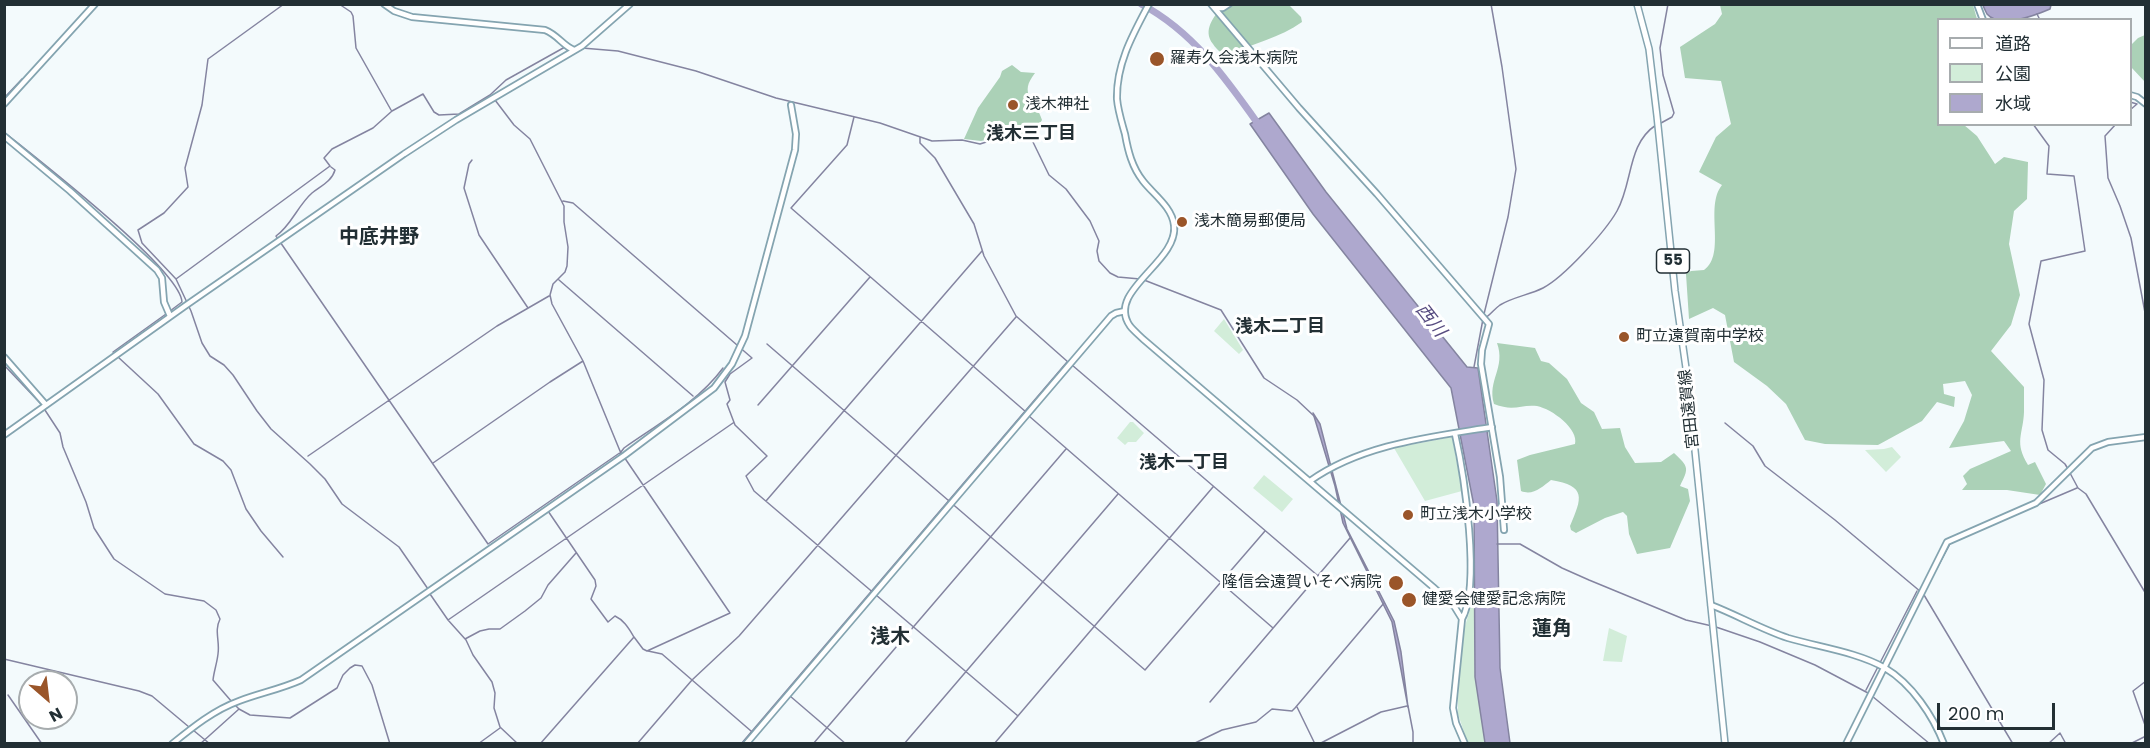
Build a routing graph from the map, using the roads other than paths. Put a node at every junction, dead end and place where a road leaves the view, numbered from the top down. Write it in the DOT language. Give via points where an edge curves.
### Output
graph roads {
  1 [pos="95,4"];
  2 [pos="384,4"];
  3 [pos="630,4"];
  4 [pos="1149,4"];
  5 [pos="1229,4"];
  6 [pos="1637,4"];
  7 [pos="1213,6"];
  8 [pos="574,50"];
  9 [pos="2132,96"];
  10 [pos="4,104"];
  11 [pos="2145,104"];
  12 [pos="791,105"];
  13 [pos="4,136"];
  14 [pos="1125,311"];
  15 [pos="170,316"];
  16 [pos="4,357"];
  17 [pos="46,405"];
  18 [pos="1490,428"];
  19 [pos="1458,434"];
  20 [pos="4,435"];
  21 [pos="2145,437"];
  22 [pos="1310,481"];
  23 [pos="1504,530"];
  24 [pos="1711,605"];
  25 [pos="1462,619"];
  26 [pos="1884,668"];
  27 [pos="172,744"];
  28 [pos="746,744"];
  29 [pos="1465,744"];
  30 [pos="1725,744"];
  31 [pos="1846,744"];
  32 [pos="1944,744"];
  1 -- 10 [label="street"];
  2 -- 8 [label="street" via="412,17 545,30"];
  3 -- 8 [label="street"];
  4 -- 14 [label="street" via="1120,67 1117,101 1132,163 1167,209 1174,224 1173,241 1131,292"];
  5 -- 7 [label="street" via="1222,8"];
  6 -- 24 [label="main road, 宮田遠賀線 / 55" via="1649,49"];
  7 -- 18 [label="street" via="1489,324 1481,364"];
  8 -- 15 [label="street" via="404,154"];
  9 -- 11 [label="street"];
  12 -- 27 [label="street" via="795,150 753,308 732,364 714,388 625,455 301,680 223,708"];
  13 -- 15 [label="street" via="158,270"];
  14 -- 22 [label="street" via="1129,324 1143,339"];
  14 -- 28 [label="street" via="1111,316"];
  15 -- 17 [label="street"];
  16 -- 17 [label="street"];
  17 -- 20 [label="street"];
  18 -- 19 [label="street"];
  18 -- 23 [label="street" via="1500,477"];
  19 -- 22 [label="street" via="1403,442 1330,467"];
  19 -- 25 [label="street" via="1470,551 1469,599"];
  21 -- 26 [label="street" via="2108,441 2091,448 2036,503 1947,542"];
  22 -- 25 [label="street" via="1454,606"];
  24 -- 26 [label="street" via="1789,638"];
  24 -- 30 [label="main road, 宮田遠賀線 / 55"];
  25 -- 29 [label="street" via="1453,702"];
  26 -- 31 [label="street"];
  26 -- 32 [label="street" via="1905,684 1930,715"];
}
